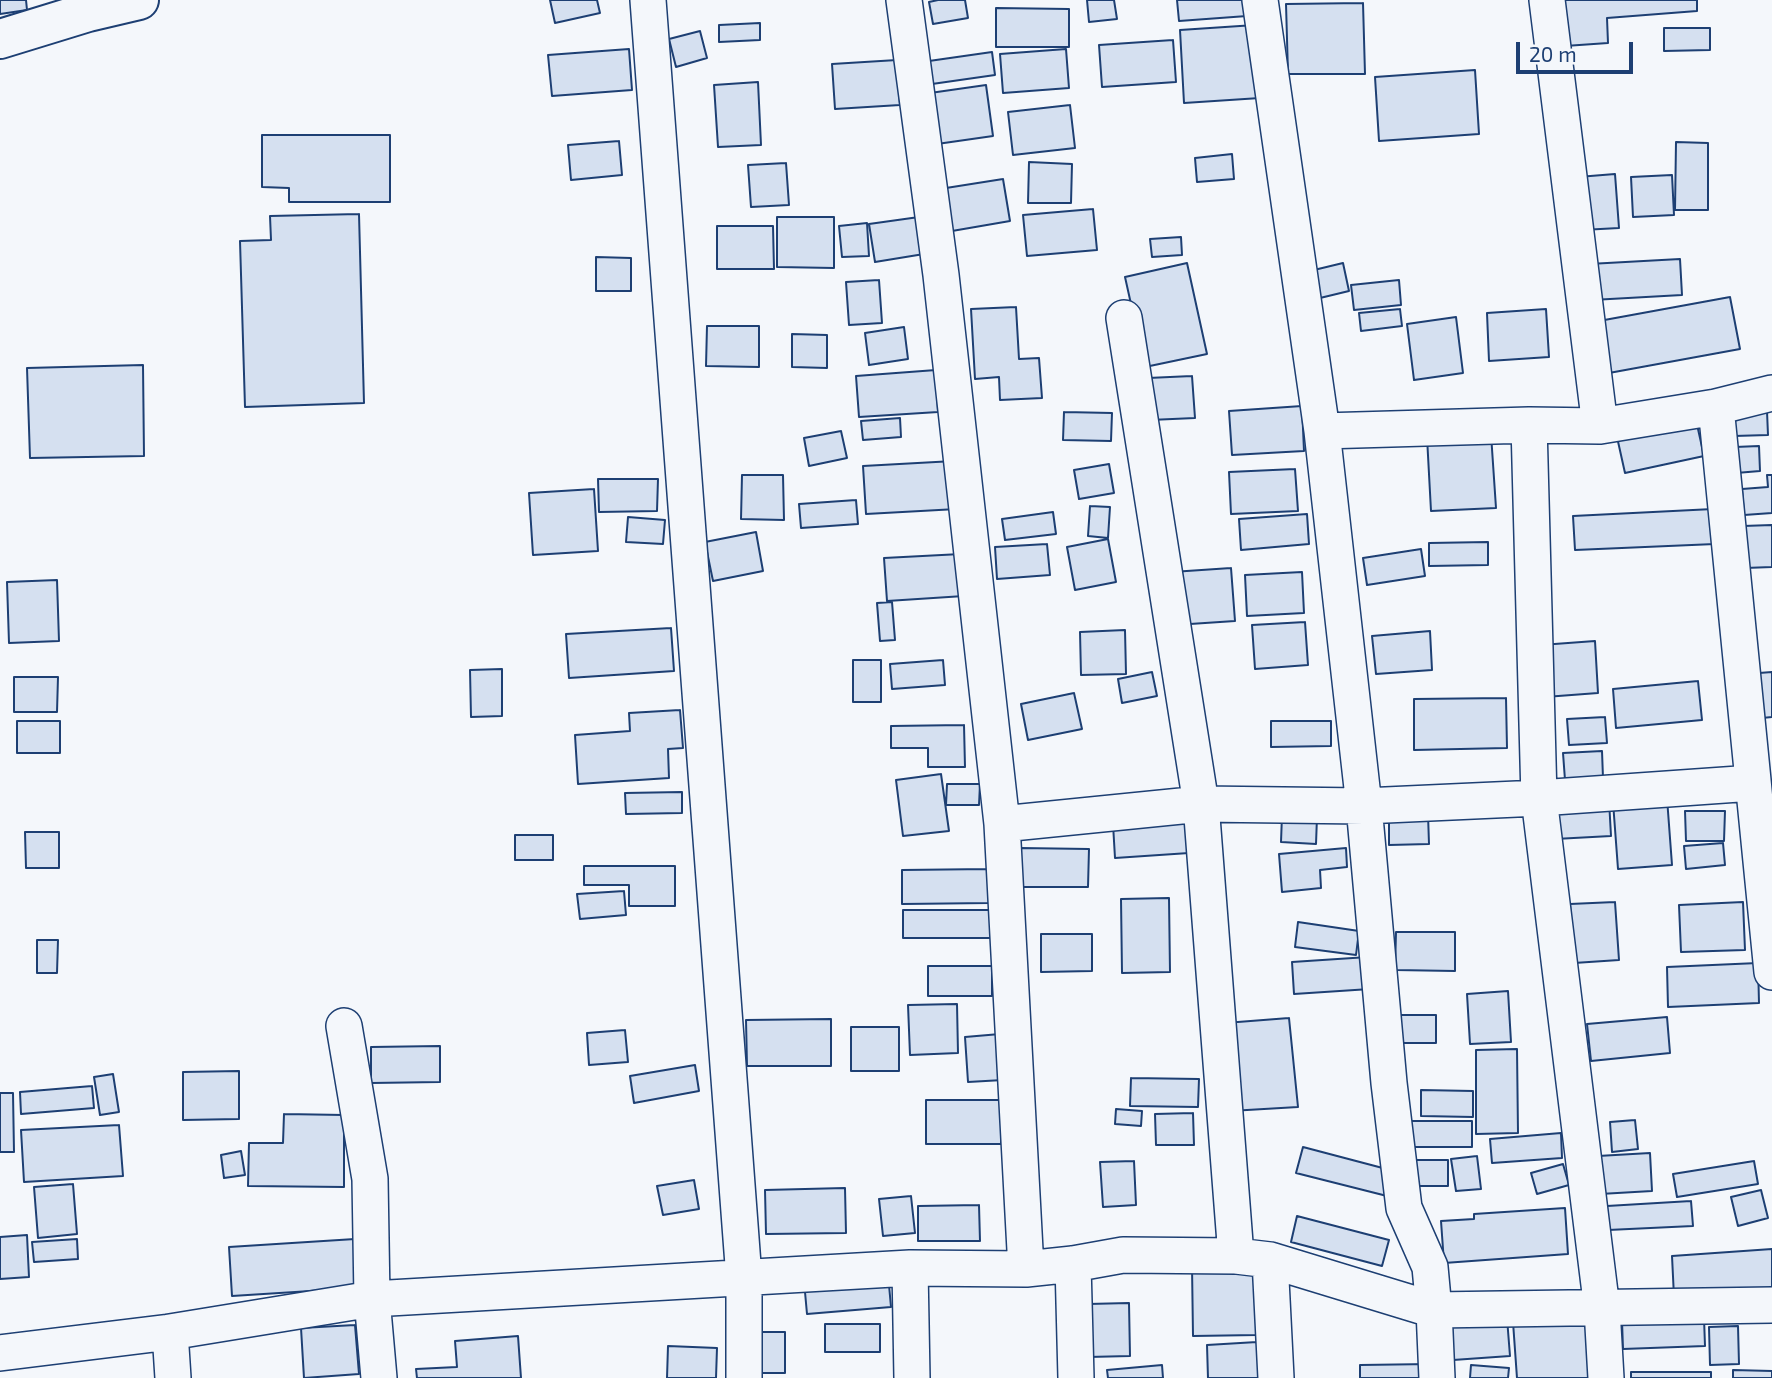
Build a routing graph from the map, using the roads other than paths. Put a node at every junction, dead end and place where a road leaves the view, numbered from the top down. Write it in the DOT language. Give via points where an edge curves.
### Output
graph roads {
  1 [pos="139,0"];
  2 [pos="648,0"];
  3 [pos="904,0"];
  4 [pos="1259,0"];
  5 [pos="1547,0"];
  6 [pos="88,6"];
  7 [pos="0,39"];
  8 [pos="1124,318"];
  9 [pos="1772,393"];
  10 [pos="1716,407"];
  11 [pos="1529,425"];
  12 [pos="1600,426"];
  13 [pos="1322,431"];
  14 [pos="1753,783"];
  15 [pos="1539,798"];
  16 [pos="1202,804"];
  17 [pos="1364,806"];
  18 [pos="1002,824"];
  19 [pos="1772,972"];
  20 [pos="344,1026"];
  21 [pos="1236,1256"];
  22 [pos="1270,1260"];
  23 [pos="1073,1264"];
  24 [pos="910,1268"];
  25 [pos="1027,1269"];
  26 [pos="744,1278"];
  27 [pos="372,1299"];
  28 [pos="1772,1305"];
  29 [pos="1602,1309"];
  30 [pos="1434,1310"];
  31 [pos="170,1332"];
  32 [pos="0,1353"];
  33 [pos="173,1378"];
  34 [pos="379,1378"];
  35 [pos="744,1378"];
  36 [pos="912,1378"];
  37 [pos="1076,1378"];
  38 [pos="1276,1378"];
  39 [pos="1437,1378"];
  40 [pos="1606,1378"];
  1 -- 6 [label="street"];
  2 -- 26 [label="street"];
  3 -- 18 [label="street" via="941,275"];
  4 -- 13 [label="street"];
  5 -- 12 [label="street"];
  6 -- 7 [label="street"];
  8 -- 16 [label="street"];
  9 -- 10 [label="street"];
  10 -- 12 [label="street"];
  10 -- 14 [label="street"];
  11 -- 12 [label="street"];
  11 -- 13 [label="street"];
  11 -- 15 [label="street"];
  13 -- 17 [label="street"];
  14 -- 15 [label="street"];
  14 -- 19 [label="street"];
  15 -- 17 [label="street"];
  15 -- 29 [label="street"];
  16 -- 17 [label="street"];
  16 -- 18 [label="street"];
  16 -- 21 [label="street"];
  17 -- 30 [label="street" via="1404,1208 1430,1267"];
  18 -- 25 [label="street"];
  20 -- 27 [label="street" via="370,1179"];
  21 -- 22 [label="street"];
  21 -- 23 [label="street" via="1123,1255"];
  22 -- 30 [label="street"];
  22 -- 38 [label="street"];
  23 -- 25 [label="street"];
  23 -- 37 [label="street"];
  24 -- 25 [label="street"];
  24 -- 26 [label="street"];
  24 -- 36 [label="street"];
  26 -- 27 [label="street"];
  26 -- 35 [label="street"];
  27 -- 31 [label="street"];
  27 -- 34 [label="street"];
  28 -- 29 [label="street"];
  29 -- 30 [label="street"];
  29 -- 40 [label="street"];
  30 -- 39 [label="street"];
  31 -- 32 [label="street"];
  31 -- 33 [label="street"];
}
